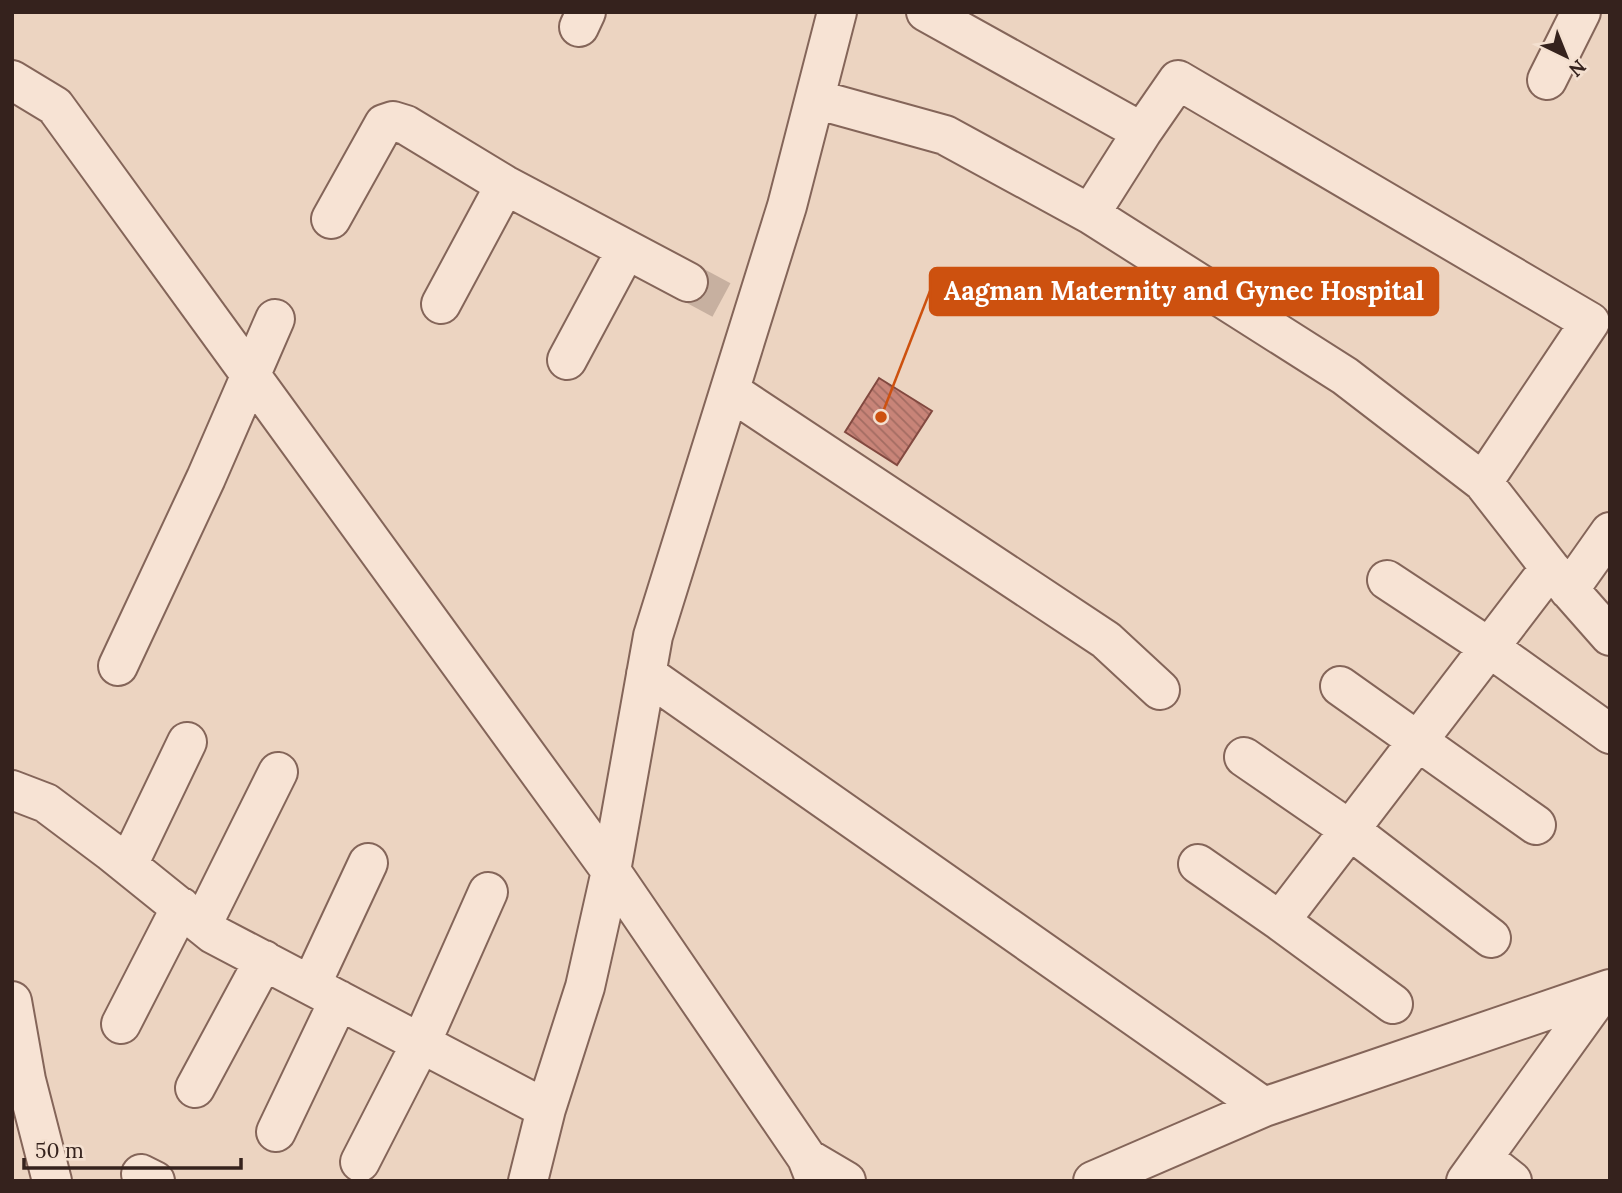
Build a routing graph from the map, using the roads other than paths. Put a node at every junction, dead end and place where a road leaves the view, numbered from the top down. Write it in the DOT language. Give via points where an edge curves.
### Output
graph roads {
  1 [pos="837,12"];
  2 [pos="926,12"];
  3 [pos="1581,12"];
  4 [pos="1599,12"];
  5 [pos="1610,18"];
  6 [pos="12,80"];
  7 [pos="1547,80"];
  8 [pos="815,99"];
  9 [pos="1142,132"];
  10 [pos="505,185"];
  11 [pos="1090,214"];
  12 [pos="331,219"];
  13 [pos="626,250"];
  14 [pos="688,282"];
  15 [pos="441,304"];
  16 [pos="275,319"];
  17 [pos="567,360"];
  18 [pos="250,374"];
  19 [pos="730,391"];
  20 [pos="1483,482"];
  21 [pos="1610,532"];
  22 [pos="1560,579"];
  23 [pos="1387,580"];
  24 [pos="1610,636"];
  25 [pos="1490,648"];
  26 [pos="118,666"];
  27 [pos="646,674"];
  28 [pos="1340,686"];
  29 [pos="1160,690"];
  30 [pos="1610,734"];
  31 [pos="1420,741"];
  32 [pos="187,742"];
  33 [pos="1244,757"];
  34 [pos="278,772"];
  35 [pos="12,790"];
  36 [pos="1536,825"];
  37 [pos="1350,830"];
  38 [pos="368,863"];
  39 [pos="1198,864"];
  40 [pos="128,865"];
  41 [pos="611,871"];
  42 [pos="488,892"];
  43 [pos="191,916"];
  44 [pos="1280,921"];
  45 [pos="1491,938"];
  46 [pos="264,960"];
  47 [pos="1606,990"];
  48 [pos="325,993"];
  49 [pos="12,1001"];
  50 [pos="1393,1004"];
  51 [pos="121,1024"];
  52 [pos="421,1043"];
  53 [pos="195,1088"];
  54 [pos="1264,1107"];
  55 [pos="545,1109"];
  56 [pos="276,1132"];
  57 [pos="360,1162"];
  58 [pos="811,1169"];
  59 [pos="1487,1173"];
  60 [pos="535,1177"];
  61 [pos="52,1181"];
  62 [pos="846,1181"];
  63 [pos="1093,1181"];
  1 -- 8 [label="street"];
  2 -- 9 [label="street"];
  3 -- 7 [label="street"];
  4 -- 5 [label="street"];
  6 -- 18 [label="street" via="55,106"];
  8 -- 11 [label="street" via="945,135"];
  8 -- 19 [label="street" via="787,206 740,310"];
  9 -- 11 [label="street"];
  9 -- 20 [label="street" via="1178,80 1590,322"];
  10 -- 12 [label="street" via="393,121 384,124"];
  10 -- 13 [label="street"];
  10 -- 15 [label="street"];
  11 -- 20 [label="street" via="1345,376"];
  13 -- 14 [label="street"];
  13 -- 17 [label="street"];
  16 -- 18 [label="street"];
  18 -- 26 [label="street"];
  18 -- 41 [label="street"];
  19 -- 27 [label="street" via="653,636"];
  19 -- 29 [label="street" via="1107,640"];
  20 -- 22 [label="street"];
  21 -- 22 [label="street"];
  22 -- 24 [label="street"];
  22 -- 25 [label="street"];
  23 -- 25 [label="street"];
  25 -- 30 [label="street"];
  25 -- 31 [label="street"];
  27 -- 41 [label="street"];
  27 -- 54 [label="street"];
  28 -- 31 [label="street"];
  31 -- 36 [label="street"];
  31 -- 37 [label="street"];
  32 -- 40 [label="street"];
  33 -- 37 [label="street"];
  34 -- 43 [label="street"];
  35 -- 40 [label="street" via="46,803"];
  37 -- 44 [label="street"];
  37 -- 45 [label="street"];
  38 -- 48 [label="street"];
  39 -- 44 [label="street"];
  40 -- 43 [label="street"];
  41 -- 55 [label="street" via="585,987"];
  41 -- 58 [label="street"];
  42 -- 52 [label="street"];
  43 -- 46 [label="street" via="213,934"];
  43 -- 51 [label="street"];
  44 -- 50 [label="street"];
  46 -- 48 [label="street"];
  46 -- 53 [label="street"];
  47 -- 54 [label="street"];
  47 -- 59 [label="street"];
  48 -- 52 [label="street"];
  48 -- 56 [label="street"];
  49 -- 61 [label="street"];
  52 -- 55 [label="street"];
  52 -- 57 [label="street"];
  54 -- 63 [label="street"];
  55 -- 60 [label="street"];
  58 -- 62 [label="street"];
}
